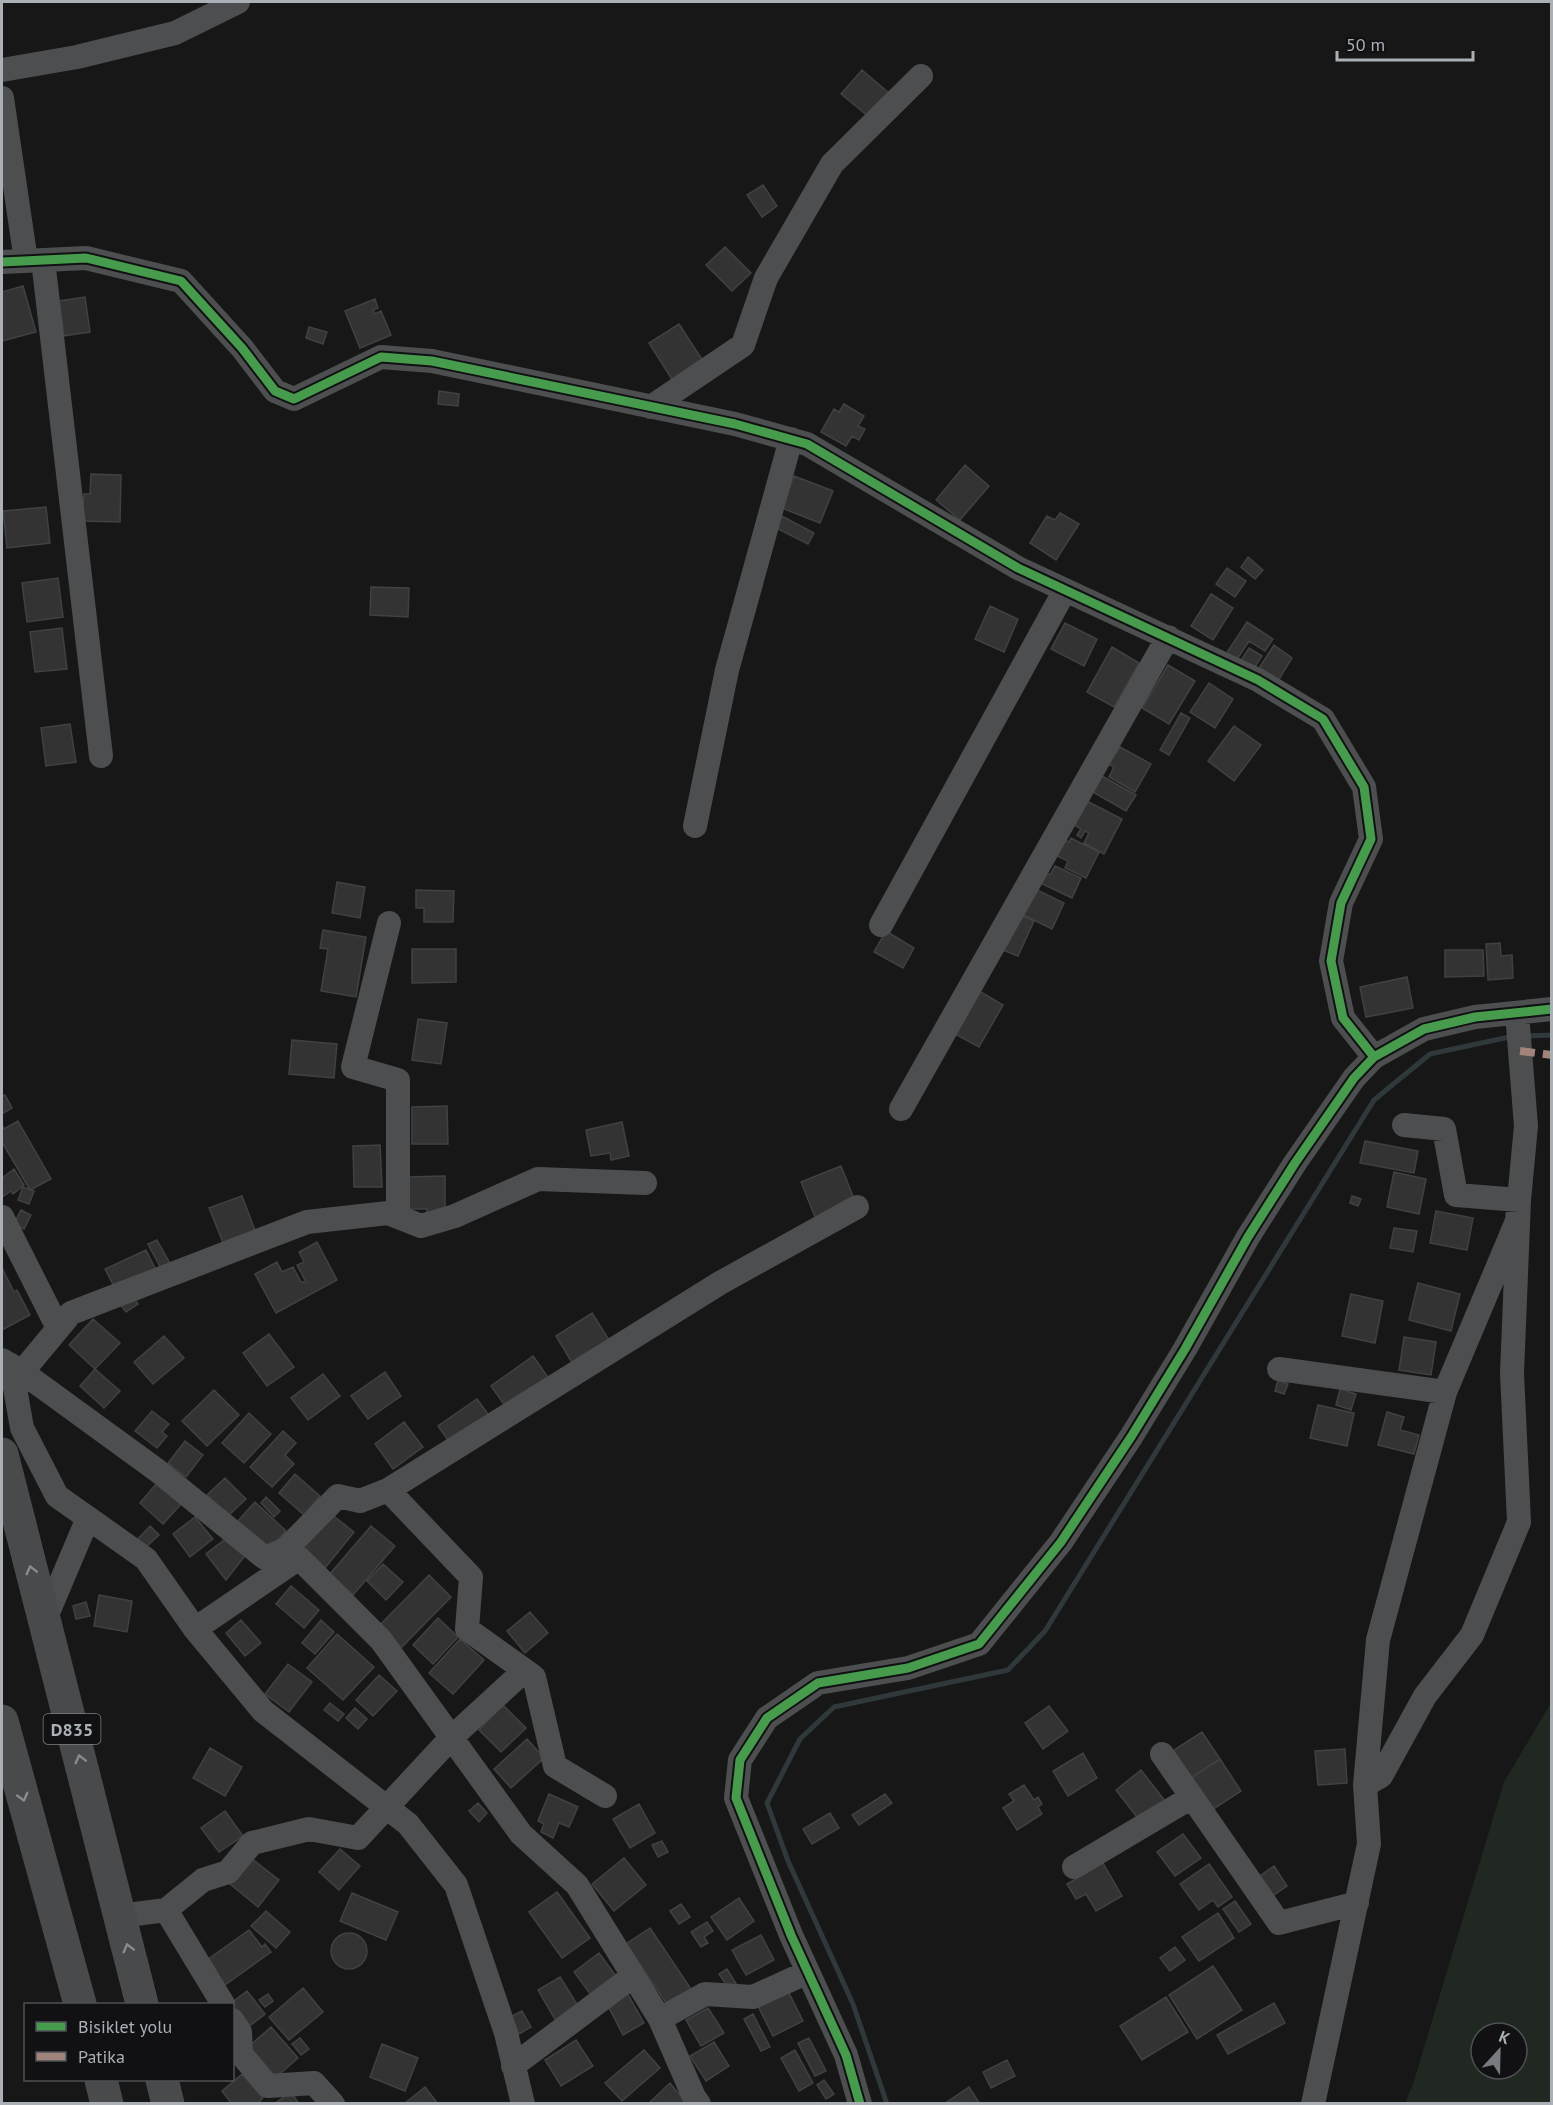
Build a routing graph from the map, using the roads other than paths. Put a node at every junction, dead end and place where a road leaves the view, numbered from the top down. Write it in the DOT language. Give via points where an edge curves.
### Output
graph roads {
  1 [pos="238,2"];
  2 [pos="2,70"];
  3 [pos="921,76"];
  4 [pos="2,98"];
  5 [pos="34,260"];
  6 [pos="2,262"];
  7 [pos="651,407"];
  8 [pos="791,439"];
  9 [pos="1065,590"];
  10 [pos="1168,637"];
  11 [pos="101,756"];
  12 [pos="695,826"];
  13 [pos="388,923"];
  14 [pos="881,925"];
  15 [pos="1551,1009"];
  16 [pos="1517,1013"];
  17 [pos="1374,1057"];
  18 [pos="901,1109"];
  19 [pos="1404,1125"];
  20 [pos="645,1183"];
  21 [pos="1519,1200"];
  22 [pos="856,1207"];
  23 [pos="398,1216"];
  24 [pos="2,1217"];
  25 [pos="58,1328"];
  26 [pos="11,1366"];
  27 [pos="1279,1369"];
  28 [pos="1445,1392"];
  29 [pos="2,1454"];
  30 [pos="388,1490"];
  31 [pos="88,1518"];
  32 [pos="293,1554"];
  33 [pos="44,1622"];
  34 [pos="195,1629"];
  35 [pos="524,1671"];
  36 [pos="2,1720"];
  37 [pos="451,1738"];
  38 [pos="1162,1754"];
  39 [pos="1365,1785"];
  40 [pos="605,1796"];
  41 [pos="1192,1797"];
  42 [pos="386,1809"];
  43 [pos="1074,1867"];
  44 [pos="1357,1903"];
  45 [pos="166,1910"];
  46 [pos="120,1916"];
  47 [pos="808,1972"];
  48 [pos="633,1976"];
  49 [pos="80,2003"];
  50 [pos="142,2003"];
  51 [pos="222,2003"];
  52 [pos="660,2019"];
  53 [pos="234,2023"];
  54 [pos="513,2066"];
  55 [pos="101,2081"];
  56 [pos="162,2081"];
  57 [pos="107,2103"];
  58 [pos="168,2103"];
  59 [pos="333,2103"];
  60 [pos="523,2103"];
  61 [pos="699,2103"];
  62 [pos="860,2103"];
  63 [pos="1313,2103"];
  1 -- 2 [label="street" via="175,33 78,57"];
  3 -- 7 [label="street" via="832,164 766,278 743,345"];
  4 -- 5 [label="street"];
  5 -- 6 [label="street"];
  5 -- 7 [label="street" via="86,258 181,281 275,391 294,399 381,357 432,361"];
  5 -- 11 [label="street"];
  7 -- 8 [label="street"];
  8 -- 9 [label="street" via="807,444 1018,568"];
  8 -- 12 [label="street" via="727,670"];
  9 -- 10 [label="street"];
  9 -- 14 [label="street"];
  10 -- 17 [label="street" via="1258,680 1323,719 1364,787 1371,840 1341,903 1331,962 1343,1018"];
  10 -- 18 [label="street"];
  13 -- 23 [label="street" via="353,1067 398,1080"];
  15 -- 16 [label="street"];
  16 -- 17 [label="street" via="1475,1017 1424,1029"];
  16 -- 21 [label="street" via="1526,1126"];
  17 -- 47 [label="street" via="1354,1078 1295,1163 1131,1437 1068,1532 980,1644 908,1668 818,1683 767,1718 740,1761 736,1798"];
  19 -- 21 [label="street" via="1444,1129 1456,1195"];
  20 -- 23 [label="street" via="538,1179 455,1216 421,1226"];
  21 -- 28 [label="street" via="1517,1221"];
  21 -- 39 [label="street" via="1512,1373 1519,1522 1472,1635 1425,1696 1381,1776"];
  22 -- 30 [label="street" via="720,1283"];
  23 -- 25 [label="street" via="388,1213 307,1222 71,1313"];
  24 -- 25 [label="street"];
  25 -- 26 [label="street"];
  26 -- 31 [label="street" via="22,1428 57,1497"];
  26 -- 32 [label="street" via="158,1471 265,1558"];
  27 -- 28 [label="street"];
  28 -- 39 [label="street" via="1378,1640"];
  33 -- 29 [label="highway, D835, one-way"];
  30 -- 32 [label="street" via="360,1501 338,1496"];
  30 -- 35 [label="street" via="471,1577 467,1629"];
  31 -- 33 [label="street"];
  31 -- 34 [label="street" via="146,1559"];
  32 -- 34 [label="street"];
  32 -- 37 [label="street" via="381,1640"];
  46 -- 33 [label="highway, D835, one-way"];
  34 -- 42 [label="street" via="263,1711"];
  35 -- 37 [label="street"];
  35 -- 40 [label="street" via="534,1677 555,1766"];
  36 -- 49 [label="highway, one-way"];
  37 -- 42 [label="street"];
  37 -- 48 [label="street" via="521,1834 577,1885"];
  38 -- 41 [label="street"];
  39 -- 44 [label="street" via="1370,1844"];
  41 -- 43 [label="street"];
  41 -- 44 [label="street" via="1279,1923"];
  42 -- 45 [label="street" via="358,1838 309,1830 252,1843 228,1872 203,1880"];
  42 -- 54 [label="street" via="408,1824 456,1885 506,2033"];
  44 -- 63 [label="street"];
  45 -- 46 [label="street"];
  45 -- 51 [label="street"];
  50 -- 46 [label="highway, D835, one-way"];
  47 -- 52 [label="street" via="753,1997 705,1994"];
  47 -- 62 [label="street" via="846,2055"];
  48 -- 52 [label="street"];
  48 -- 54 [label="street"];
  52 -- 61 [label="street"];
  53 -- 59 [label="street" via="240,2032 241,2054 268,2086 314,2083"];
  54 -- 60 [label="street"];
  55 -- 57 [label="highway"];
  56 -- 58 [label="highway"];
}
